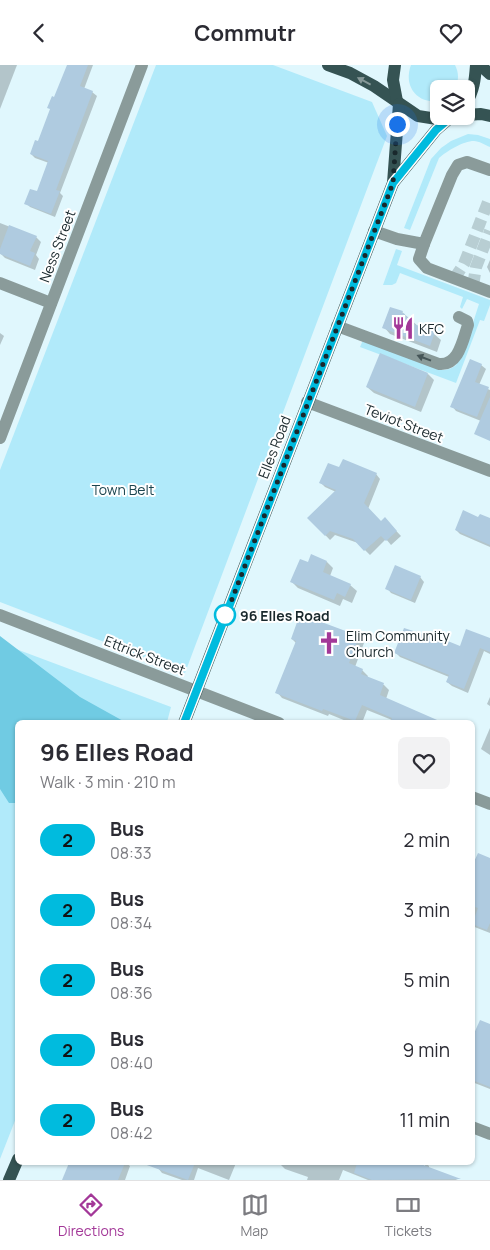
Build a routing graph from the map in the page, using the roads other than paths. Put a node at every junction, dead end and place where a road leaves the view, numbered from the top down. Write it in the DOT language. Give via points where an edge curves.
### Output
graph roads {
  1 [pos="142,65"];
  2 [pos="328,65"];
  3 [pos="395,65"];
  4 [pos="476,65"];
  5 [pos="480,65"];
  6 [pos="490,74"];
  7 [pos="475,82"];
  8 [pos="398,102"];
  9 [pos="475,114"];
  10 [pos="490,116"];
  11 [pos="430,119"];
  12 [pos="441,125"];
  13 [pos="490,170"];
  14 [pos="393,183"];
  15 [pos="374,231"];
  16 [pos="424,244"];
  17 [pos="0,283"];
  18 [pos="490,292"];
  19 [pos="52,303"];
  20 [pos="458,317"];
  21 [pos="337,326"];
  22 [pos="307,402"];
  23 [pos="0,438"];
  24 [pos="490,471"];
  25 [pos="0,615"];
  26 [pos="196,691"];
  27 [pos="185,720"];
  28 [pos="271,720"];
  29 [pos="475,798"];
  30 [pos="490,804"];
  31 [pos="475,1128"];
  32 [pos="490,1134"];
  33 [pos="15,1165"];
  34 [pos="9,1180"];
  1 -- 19 [label="street, Ness Street"];
  8 -- 2 [label="main road, one-way" via="364,81"];
  3 -- 8 [label="main road, Elles Road" via="393,80"];
  4 -- 7 [label="main road"];
  5 -- 6 [label="main road"];
  8 -- 11 [label="main road" via="418,116"];
  8 -- 14 [label="main road, Elles Road"];
  9 -- 10 [label="main road"];
  12 -- 14 [label="main road, Elles Road"];
  13 -- 16 [label="street" via="467,162 458,165"];
  14 -- 15 [label="main road, Elles Road"];
  15 -- 16 [label="street"];
  15 -- 21 [label="main road, Elles Road"];
  16 -- 18 [label="street" via="419,259 427,268"];
  17 -- 19 [label="street"];
  19 -- 23 [label="street, Ness Street"];
  20 -- 21 [label="street, one-way" via="468,325 456,356 446,365"];
  21 -- 22 [label="main road, Elles Road"];
  22 -- 24 [label="street, Teviot Street"];
  22 -- 26 [label="main road, Elles Road"];
  25 -- 26 [label="street, Ettrick Street"];
  26 -- 27 [label="main road, Elles Road"];
  26 -- 28 [label="street, Ettrick Street"];
  29 -- 30 [label="street"];
  31 -- 32 [label="street"];
  33 -- 34 [label="main road"];
}
